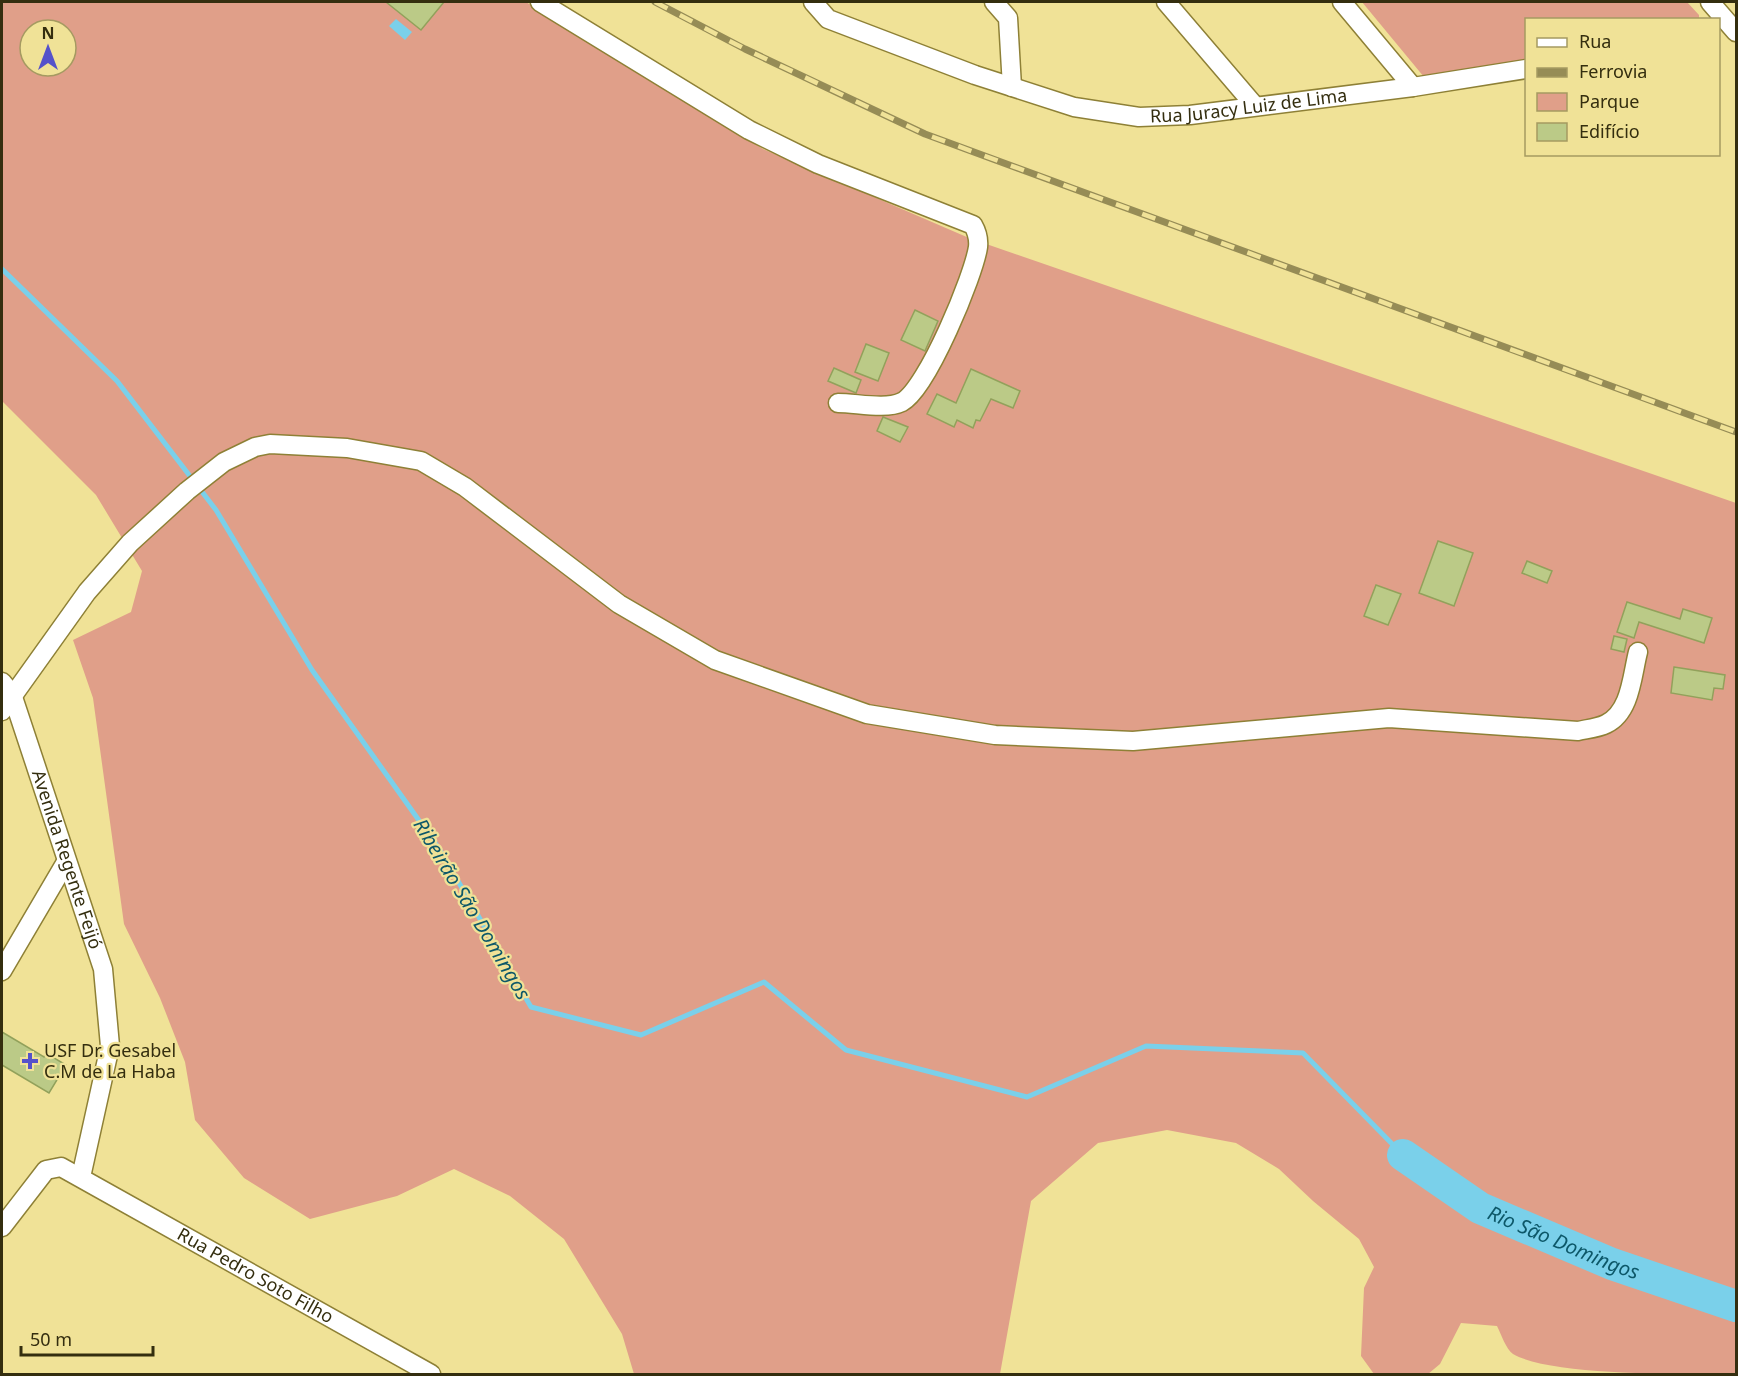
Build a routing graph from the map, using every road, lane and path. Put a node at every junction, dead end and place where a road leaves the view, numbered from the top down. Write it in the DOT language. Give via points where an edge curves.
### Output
graph roads {
  1 [pos="540,2"];
  2 [pos="813,2"];
  3 [pos="994,2"];
  4 [pos="1166,2"];
  5 [pos="1341,2"];
  6 [pos="1710,2"];
  7 [pos="1736,31"];
  8 [pos="1720,36"];
  9 [pos="1525,69"];
  10 [pos="1012,87"];
  11 [pos="1413,87"];
  12 [pos="1255,106"];
  13 [pos="838,402"];
  14 [pos="1638,652"];
  15 [pos="7,688"];
  16 [pos="2,711"];
  17 [pos="66,862"];
  18 [pos="2,971"];
  19 [pos="81,1177"];
  20 [pos="2,1227"];
  21 [pos="431,1374"];
  1 -- 13 [label="street" via="749,130 818,164 973,225 978,233 976,258 933,365 905,400 894,405"];
  2 -- 10 [label="street, Rua Juracy Luiz de Lima" via="828,19"];
  3 -- 10 [label="street" via="1008,18"];
  4 -- 12 [label="street"];
  5 -- 11 [label="street"];
  6 -- 7 [label="street"];
  7 -- 8 [label="street"];
  9 -- 11 [label="street, Rua Juracy Luiz de Lima"];
  10 -- 12 [label="street, Rua Juracy Luiz de Lima" via="1074,107 1139,117"];
  11 -- 12 [label="street, Rua Juracy Luiz de Lima"];
  14 -- 15 [label="street" via="1628,697 1620,713 1606,724 1578,731 1389,718 1133,741 995,735 867,714 715,660 619,604 465,487 421,461 347,448 270,444 225,462 130,543"];
  15 -- 16 [label="street"];
  15 -- 17 [label="street, Avenida Regente Feijó"];
  17 -- 18 [label="street"];
  17 -- 19 [label="street, Avenida Regente Feijó" via="103,969 110,1046"];
  19 -- 20 [label="street, Rua Pedro Soto Filho" via="61,1167 46,1170"];
  19 -- 21 [label="street, Rua Pedro Soto Filho"];
}
